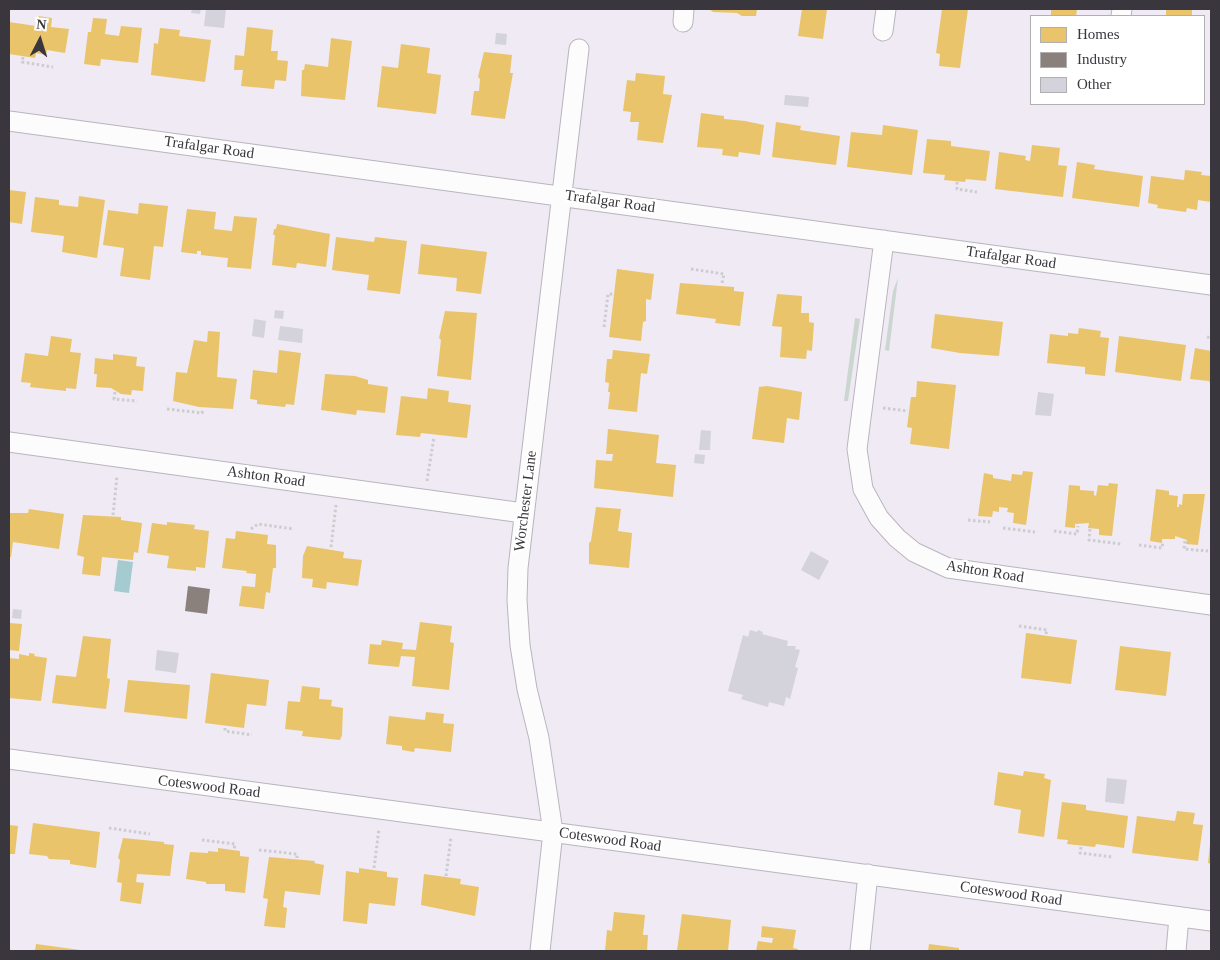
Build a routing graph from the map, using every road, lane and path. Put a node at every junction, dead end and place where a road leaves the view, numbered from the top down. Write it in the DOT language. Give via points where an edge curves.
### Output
graph roads {
  1 [pos="886,9"];
  2 [pos="883,31"];
  3 [pos="579,49"];
  4 [pos="23,57"];
  5 [pos="53,67"];
  6 [pos="9,121"];
  7 [pos="957,182"];
  8 [pos="977,192"];
  9 [pos="561,196"];
  10 [pos="884,240"];
  11 [pos="691,268"];
  12 [pos="722,284"];
  13 [pos="1211,285"];
  14 [pos="613,294"];
  15 [pos="604,327"];
  16 [pos="115,392"];
  17 [pos="137,401"];
  18 [pos="883,408"];
  19 [pos="167,409"];
  20 [pos="203,409"];
  21 [pos="908,411"];
  22 [pos="434,438"];
  23 [pos="9,442"];
  24 [pos="118,472"];
  25 [pos="427,484"];
  26 [pos="336,502"];
  27 [pos="523,513"];
  28 [pos="112,515"];
  29 [pos="968,520"];
  30 [pos="990,522"];
  31 [pos="1078,526"];
  32 [pos="1003,528"];
  33 [pos="251,529"];
  34 [pos="294,529"];
  35 [pos="1090,529"];
  36 [pos="1054,531"];
  37 [pos="1035,532"];
  38 [pos="1163,541"];
  39 [pos="1185,541"];
  40 [pos="1121,544"];
  41 [pos="1139,545"];
  42 [pos="331,546"];
  43 [pos="1208,551"];
  44 [pos="1211,605"];
  45 [pos="1019,626"];
  46 [pos="1046,634"];
  47 [pos="225,728"];
  48 [pos="252,735"];
  49 [pos="9,760"];
  50 [pos="380,824"];
  51 [pos="108,828"];
  52 [pos="553,832"];
  53 [pos="150,834"];
  54 [pos="452,834"];
  55 [pos="202,840"];
  56 [pos="1081,846"];
  57 [pos="234,850"];
  58 [pos="260,850"];
  59 [pos="1113,857"];
  60 [pos="297,858"];
  61 [pos="374,868"];
  62 [pos="868,874"];
  63 [pos="446,876"];
  64 [pos="1179,917"];
  65 [pos="1211,921"];
  66 [pos="540,951"];
  67 [pos="860,951"];
  68 [pos="1176,951"];
  1 -- 2 [label="street"];
  3 -- 9 [label="street, Worchester Lane"];
  4 -- 5 [label="path" via="22,62"];
  6 -- 9 [label="street, Trafalgar Road"];
  7 -- 8 [label="path" via="957,189"];
  9 -- 10 [label="street, Trafalgar Road"];
  9 -- 27 [label="street, Worchester Lane"];
  10 -- 13 [label="street, Trafalgar Road"];
  10 -- 44 [label="street, Ashton Road" via="857,449 863,488 879,518 914,552 948,568"];
  11 -- 12 [label="path" via="724,274"];
  14 -- 15 [label="path" via="608,294"];
  16 -- 17 [label="path" via="114,399"];
  18 -- 21 [label="path"];
  19 -- 20 [label="path" via="202,413"];
  22 -- 25 [label="path"];
  23 -- 27 [label="street, Ashton Road"];
  24 -- 28 [label="path"];
  26 -- 42 [label="path"];
  27 -- 52 [label="street, Worchester Lane" via="517,600 520,645 539,738"];
  29 -- 30 [label="path"];
  31 -- 36 [label="path" via="1077,534"];
  32 -- 37 [label="path"];
  33 -- 34 [label="path" via="258,524"];
  35 -- 40 [label="path" via="1089,540"];
  38 -- 41 [label="path" via="1162,548"];
  39 -- 43 [label="path" via="1184,549"];
  45 -- 46 [label="path" via="1047,630"];
  47 -- 48 [label="path" via="224,731"];
  49 -- 52 [label="street, Coteswood Road"];
  50 -- 61 [label="path"];
  51 -- 53 [label="path"];
  52 -- 62 [label="street, Coteswood Road"];
  52 -- 66 [label="street, Worchester Lane"];
  54 -- 63 [label="path"];
  55 -- 57 [label="path" via="235,844"];
  56 -- 59 [label="path" via="1080,853"];
  58 -- 60 [label="path" via="297,854"];
  62 -- 64 [label="street, Coteswood Road"];
  62 -- 67 [label="street"];
  64 -- 65 [label="street, Coteswood Road"];
  64 -- 68 [label="street"];
}
